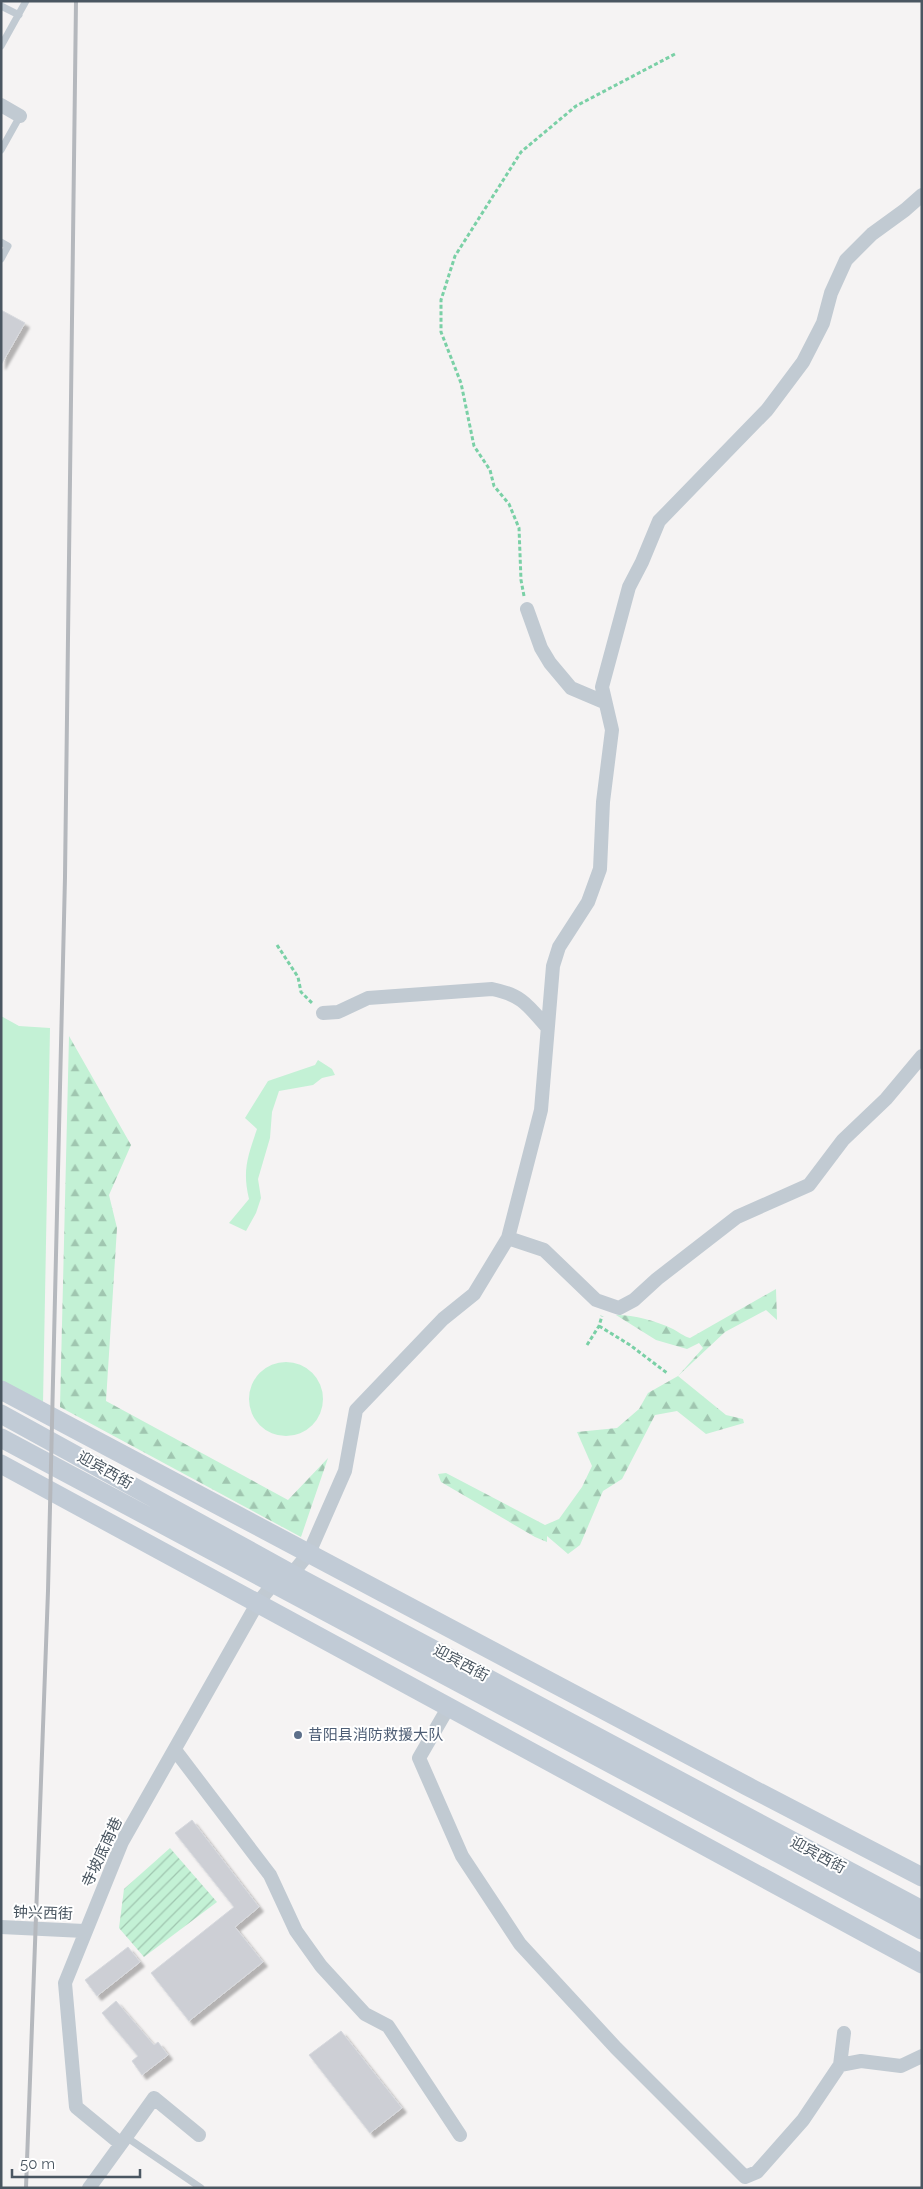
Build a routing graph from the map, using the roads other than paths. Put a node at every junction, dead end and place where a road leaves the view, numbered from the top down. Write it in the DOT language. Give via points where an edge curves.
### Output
graph roads {
  1 [pos="26,1"];
  2 [pos="1,6"];
  3 [pos="19,15"];
  4 [pos="1,46"];
  5 [pos="1,105"];
  6 [pos="20,116"];
  7 [pos="1,150"];
  8 [pos="922,195"];
  9 [pos="1,242"];
  10 [pos="1,259"];
  11 [pos="527,609"];
  12 [pos="604,702"];
  13 [pos="323,1013"];
  14 [pos="546,1026"];
  15 [pos="922,1056"];
  16 [pos="508,1238"];
  17 [pos="1,1390"];
  18 [pos="1,1414"];
  19 [pos="1,1438"];
  20 [pos="1,1464"];
  21 [pos="309,1553"];
  22 [pos="292,1574"];
  23 [pos="273,1584"];
  24 [pos="258,1604"];
  25 [pos="448,1708"];
  26 [pos="620,1718"];
  27 [pos="609,1742"];
  28 [pos="175,1750"];
  29 [pos="746,1786"];
  30 [pos="734,1810"];
  31 [pos="871,1852"];
  32 [pos="857,1875"];
  33 [pos="922,1878"];
  34 [pos="830,1882"];
  35 [pos="816,1907"];
  36 [pos="922,1910"];
  37 [pos="1,1928"];
  38 [pos="922,1930"];
  39 [pos="84,1931"];
  40 [pos="922,1964"];
  41 [pos="844,2033"];
  42 [pos="922,2056"];
  43 [pos="840,2065"];
  44 [pos="199,2135"];
  45 [pos="460,2135"];
  46 [pos="123,2140"];
  47 [pos="89,2188"];
  48 [pos="201,2188"];
  1 -- 3 [label="lane"];
  2 -- 3 [label="lane"];
  3 -- 4 [label="lane"];
  5 -- 6 [label="street"];
  6 -- 7 [label="lane"];
  8 -- 12 [label="street" via="872,234 846,260 831,293 823,323 803,362 767,410 659,521 628,587 602,687"];
  9 -- 10 [label="lane" via="8,246"];
  11 -- 12 [label="street" via="550,663 571,688"];
  12 -- 14 [label="street" via="612,730 603,802 600,870 588,902 559,947 553,966"];
  13 -- 14 [label="street" via="338,1012 368,998 492,988 511,993 528,1005"];
  14 -- 16 [label="street" via="541,1110"];
  15 -- 16 [label="street" via="886,1098 843,1140 810,1185 736,1217 634,1300 619,1308 596,1300 544,1250"];
  16 -- 21 [label="street" via="474,1294 443,1319 356,1410 345,1471"];
  17 -- 21 [label="main road"];
  18 -- 22 [label="main road, 迎宾西街"];
  19 -- 23 [label="main road, 迎宾西街"];
  20 -- 24 [label="main road"];
  21 -- 22 [label="street"];
  21 -- 26 [label="main road"];
  22 -- 23 [label="main road"];
  22 -- 27 [label="main road, 迎宾西街"];
  23 -- 24 [label="street, 寺坡底南巷"];
  23 -- 34 [label="main road, 迎宾西街"];
  24 -- 25 [label="main road"];
  24 -- 28 [label="street, 寺坡底南巷"];
  25 -- 35 [label="main road"];
  25 -- 43 [label="street" via="419,1758 462,1856 483,1890 520,1944 616,2048 745,2177 757,2172 803,2120"];
  26 -- 27 [label="main road"];
  26 -- 29 [label="main road"];
  27 -- 30 [label="main road, 迎宾西街"];
  28 -- 39 [label="street, 寺坡底南巷" via="122,1842"];
  28 -- 45 [label="street" via="270,1875 296,1931 321,1966 364,2014 388,2026"];
  29 -- 30 [label="main road"];
  29 -- 31 [label="main road"];
  30 -- 32 [label="main road, 迎宾西街"];
  31 -- 32 [label="main road"];
  31 -- 33 [label="main road"];
  32 -- 36 [label="main road, 迎宾西街"];
  34 -- 35 [label="main road"];
  34 -- 38 [label="main road, 迎宾西街"];
  35 -- 40 [label="main road"];
  37 -- 39 [label="street, 钟兴西街"];
  39 -- 46 [label="street, 寺坡底南巷" via="65,1983 76,2107"];
  41 -- 43 [label="street"];
  42 -- 43 [label="street" via="901,2066 861,2061"];
  44 -- 46 [label="street" via="154,2098"];
  46 -- 47 [label="street"];
  46 -- 48 [label="lane"];
}
